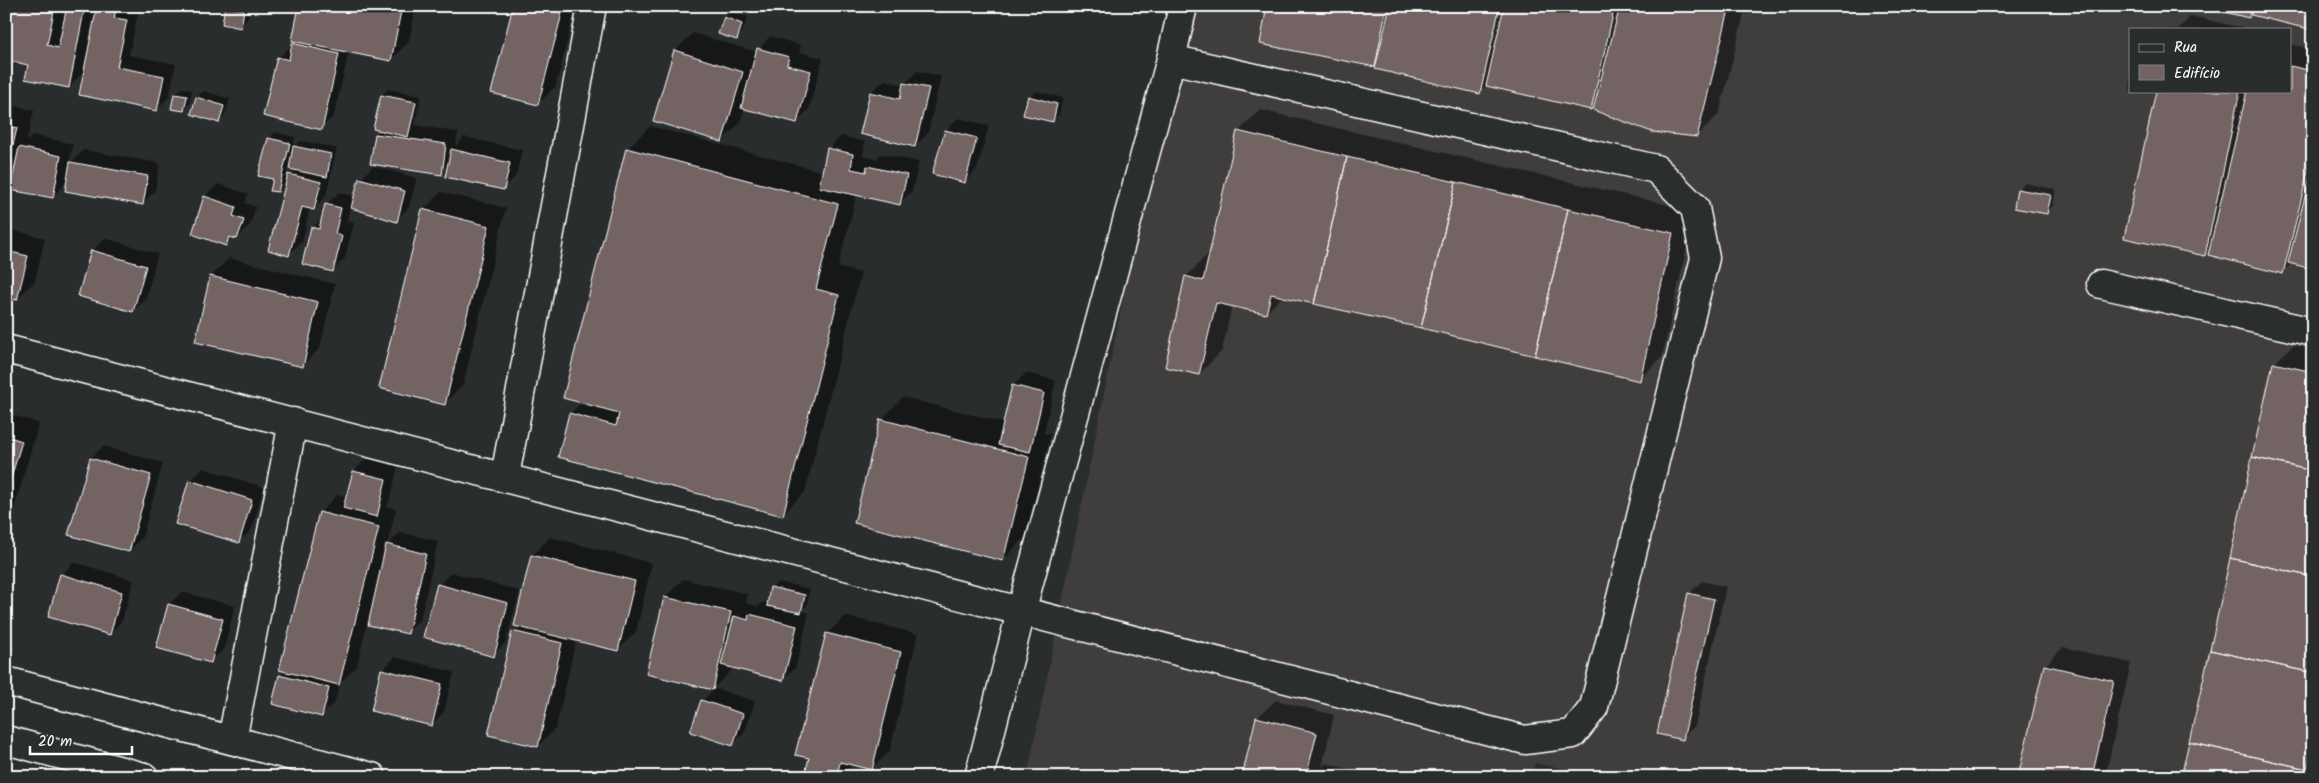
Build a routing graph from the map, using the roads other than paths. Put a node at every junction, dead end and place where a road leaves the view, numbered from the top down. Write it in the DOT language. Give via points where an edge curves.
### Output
graph roads {
  1 [pos="592,6"];
  2 [pos="1183,6"];
  3 [pos="1171,58"];
  4 [pos="2101,284"];
  5 [pos="2313,332"];
  6 [pos="6,349"];
  7 [pos="293,422"];
  8 [pos="505,476"];
  9 [pos="1021,612"];
  10 [pos="6,681"];
  11 [pos="6,740"];
  12 [pos="232,740"];
  13 [pos="144,777"];
  14 [pos="372,777"];
  15 [pos="979,777"];
  1 -- 8 [label="main road"];
  2 -- 3 [label="main road"];
  3 -- 9 [label="main road"];
  3 -- 9 [label="main road" via="1656,169 1695,208 1705,258 1594,707 1573,734 1525,740"];
  4 -- 5 [label="main road"];
  6 -- 7 [label="main road"];
  7 -- 8 [label="main road"];
  7 -- 12 [label="main road"];
  8 -- 9 [label="main road"];
  9 -- 15 [label="main road"];
  10 -- 12 [label="main road"];
  11 -- 13 [label="main road"];
  12 -- 14 [label="main road"];
}
